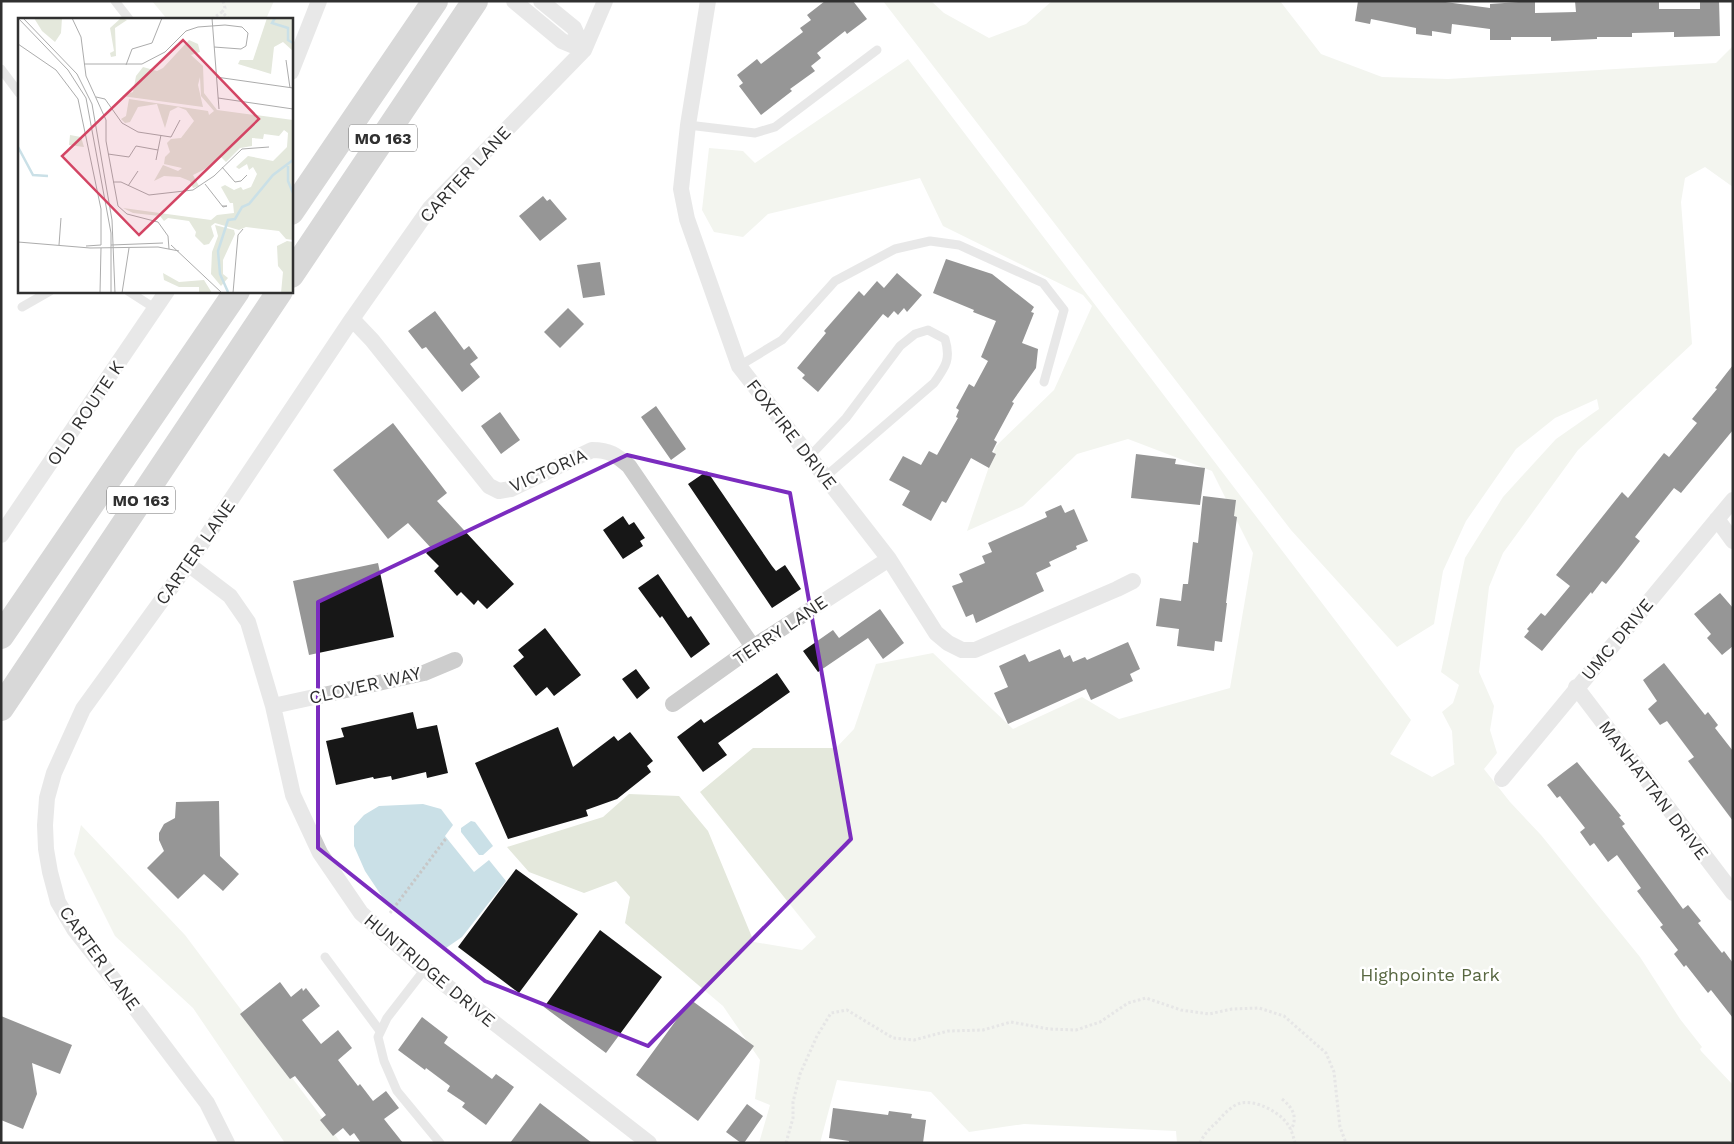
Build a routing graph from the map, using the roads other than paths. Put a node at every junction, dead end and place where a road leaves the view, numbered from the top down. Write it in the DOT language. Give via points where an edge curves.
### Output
graph roads {
  1 [pos="115,1"];
  2 [pos="319,1"];
  3 [pos="435,1"];
  4 [pos="463,1"];
  5 [pos="475,1"];
  6 [pos="514,1"];
  7 [pos="540,1"];
  8 [pos="605,1"];
  9 [pos="708,1"];
  10 [pos="128,18"];
  11 [pos="584,50"];
  12 [pos="877,50"];
  13 [pos="292,69"];
  14 [pos="3,74"];
  15 [pos="422,80"];
  16 [pos="18,91"];
  17 [pos="688,125"];
  18 [pos="292,211"];
  19 [pos="292,274"];
  20 [pos="48,292"];
  21 [pos="130,292"];
  22 [pos="166,292"];
  23 [pos="236,292"];
  24 [pos="279,292"];
  25 [pos="22,307"];
  26 [pos="156,309"];
  27 [pos="352,319"];
  28 [pos="739,366"];
  29 [pos="1044,382"];
  30 [pos="809,456"];
  31 [pos="825,477"];
  32 [pos="1733,500"];
  33 [pos="1717,519"];
  34 [pos="1,535"];
  35 [pos="1733,541"];
  36 [pos="889,559"];
  37 [pos="188,564"];
  38 [pos="1133,581"];
  39 [pos="1,636"];
  40 [pos="754,647"];
  41 [pos="455,660"];
  42 [pos="1576,687"];
  43 [pos="673,704"];
  44 [pos="273,706"];
  45 [pos="1,708"];
  46 [pos="1502,779"];
  47 [pos="1733,893"];
  48 [pos="325,957"];
  49 [pos="425,969"];
  50 [pos="380,1030"];
  51 [pos="227,1143"];
  52 [pos="440,1143"];
  53 [pos="649,1143"];
  1 -- 10 [label="lane"];
  2 -- 13 [label="street"];
  3 -- 18 [label="main road, MO 163"];
  4 -- 15 [label="main road" via="420,67"];
  5 -- 15 [label="main road, MO 163"];
  6 -- 11 [label="street" via="562,41"];
  7 -- 11 [label="street" via="574,28"];
  8 -- 11 [label="street, CARTER LANE"];
  9 -- 17 [label="street, FOXFIRE DRIVE"];
  11 -- 27 [label="street, CARTER LANE" via="430,208"];
  12 -- 17 [label="lane" via="776,127 755,133"];
  14 -- 16 [label="lane"];
  15 -- 19 [label="main road, MO 163"];
  17 -- 28 [label="street, FOXFIRE DRIVE" via="681,188 687,219"];
  20 -- 25 [label="lane"];
  21 -- 26 [label="lane"];
  22 -- 26 [label="street, OLD ROUTE K"];
  23 -- 39 [label="main road, MO 163"];
  24 -- 45 [label="main road, MO 163"];
  26 -- 34 [label="street, OLD ROUTE K"];
  27 -- 37 [label="street, CARTER LANE"];
  27 -- 40 [label="street, VICTORIA" via="489,486 499,491 511,489 592,450 604,450 617,456 629,466"];
  28 -- 29 [label="lane" via="782,340 835,282 895,249 930,240 959,245 1042,283 1064,310"];
  28 -- 30 [label="street, FOXFIRE DRIVE"];
  30 -- 31 [label="street, FOXFIRE DRIVE"];
  30 -- 31 [label="lane" via="846,418 900,346 914,334 928,330 945,339 949,352 946,366 934,383"];
  31 -- 36 [label="street, FOXFIRE DRIVE"];
  32 -- 33 [label="street, UMC DRIVE"];
  33 -- 35 [label="street"];
  33 -- 42 [label="street, UMC DRIVE"];
  36 -- 38 [label="street, FOXFIRE DRIVE" via="936,633 962,650 975,650"];
  36 -- 40 [label="street, TERRY LANE"];
  37 -- 44 [label="street, HUNTRIDGE DRIVE" via="230,596 248,622"];
  37 -- 51 [label="street, CARTER LANE" via="83,709 49,789 46,849 58,902 74,929 207,1103"];
  40 -- 43 [label="street, TERRY LANE"];
  41 -- 44 [label="street, CLOVER WAY" via="424,673"];
  42 -- 46 [label="street, UMC DRIVE"];
  42 -- 47 [label="street, MANHATTAN DRIVE"];
  44 -- 49 [label="street, HUNTRIDGE DRIVE" via="293,795 320,853 361,913"];
  48 -- 50 [label="lane"];
  49 -- 50 [label="lane"];
  49 -- 53 [label="street, HUNTRIDGE DRIVE"];
  50 -- 52 [label="lane" via="378,1038 384,1061 397,1091"];
}
